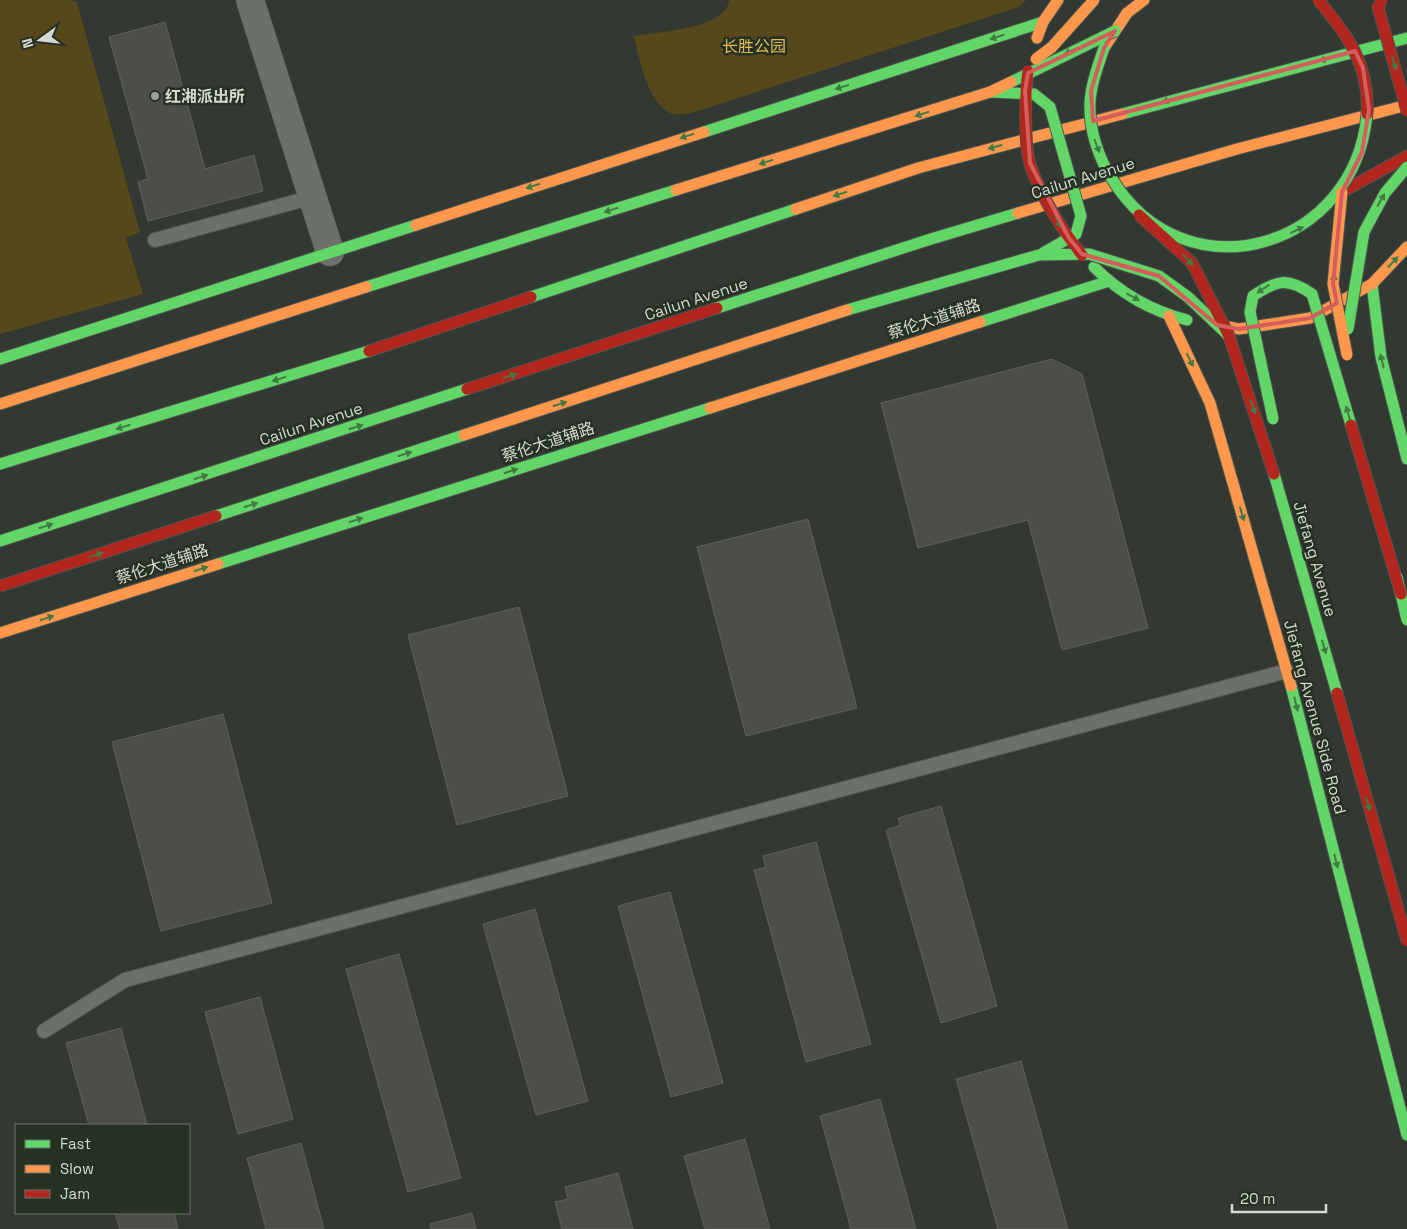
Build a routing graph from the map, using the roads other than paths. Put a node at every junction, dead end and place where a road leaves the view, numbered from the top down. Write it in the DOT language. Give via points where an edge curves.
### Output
graph roads {
  1 [pos="250,0"];
  2 [pos="1058,0"];
  3 [pos="1094,0"];
  4 [pos="1120,0"];
  5 [pos="1144,0"];
  6 [pos="1318,0"];
  7 [pos="1382,0"];
  8 [pos="1043,22"];
  9 [pos="1115,31"];
  10 [pos="1407,38"];
  11 [pos="990,92"];
  12 [pos="1407,105"];
  13 [pos="1407,111"];
  14 [pos="1407,156"];
  15 [pos="1407,167"];
  16 [pos="1342,192"];
  17 [pos="313,197"];
  18 [pos="1139,215"];
  19 [pos="155,240"];
  20 [pos="1407,247"];
  21 [pos="330,252"];
  22 [pos="1039,255"];
  23 [pos="1106,282"];
  24 [pos="1372,284"];
  25 [pos="1169,316"];
  26 [pos="1229,336"];
  27 [pos="1345,348"];
  28 [pos="0,358"];
  29 [pos="1349,367"];
  30 [pos="1354,396"];
  31 [pos="0,404"];
  32 [pos="1275,427"];
  33 [pos="1281,456"];
  34 [pos="1407,460"];
  35 [pos="0,464"];
  36 [pos="0,541"];
  37 [pos="0,586"];
  38 [pos="1401,594"];
  39 [pos="1315,618"];
  40 [pos="1407,620"];
  41 [pos="0,633"];
  42 [pos="1287,671"];
  43 [pos="1407,941"];
  44 [pos="44,1031"];
  45 [pos="1407,1135"];
  1 -- 17 [label="street"];
  2 -- 8 [label="main road"];
  3 -- 11 [label="main road, bridge" via="1052,47"];
  4 -- 9 [label="main road"];
  5 -- 9 [label="main road" via="1127,13"];
  6 -- 16 [label="main road, bridge" via="1345,31 1363,68 1369,110 1362,152"];
  7 -- 13 [label="main road, one-way, bridge" via="1378,7"];
  8 -- 21 [label="main road, one-way"];
  8 -- 23 [label="main road, one-way, bridge" via="1030,57 1025,91 1030,162 1062,230"];
  9 -- 11 [label="main road, one-way, bridge"];
  9 -- 18 [label="main road, one-way, bridge" via="1104,48 1091,91 1094,137 1110,180"];
  10 -- 35 [label="main road, one-way" via="918,168 325,365"];
  11 -- 22 [label="main road, bridge" via="1034,94 1050,107 1081,216 1076,234"];
  11 -- 31 [label="main road, one-way, bridge" via="264,318"];
  36 -- 12 [label="main road, Cailun Avenue, one-way" via="931,239 1237,149"];
  14 -- 16 [label="main road"];
  27 -- 15 [label="main road, one-way, bridge" via="1364,232 1385,193"];
  18 -- 16 [label="main road, one-way, bridge" via="1178,239 1223,248 1268,243 1309,224"];
  27 -- 16 [label="main road, one-way, bridge" via="1333,284"];
  17 -- 19 [label="lane"];
  17 -- 21 [label="street"];
  18 -- 26 [label="main road, Jiefang Avenue, one-way, bridge" via="1192,264"];
  24 -- 20 [label="main road, one-way"];
  21 -- 28 [label="main road"];
  22 -- 26 [label="main road, bridge" via="1089,254 1159,276 1188,297"];
  37 -- 22 [label="main road, one-way, bridge" via="888,296"];
  23 -- 25 [label="main road, one-way"];
  41 -- 23 [label="main road, 蔡伦大道辅路, one-way"];
  24 -- 25 [label="main road" via="1310,318 1239,329"];
  34 -- 24 [label="main road, one-way" via="1381,357"];
  25 -- 42 [label="main road, Jiefang Avenue Side Road, one-way" via="1210,403"];
  26 -- 39 [label="main road, Jiefang Avenue, one-way, bridge" via="1264,438"];
  27 -- 29 [label="main road, bridge"];
  30 -- 38 [label="main road, bridge"];
  38 -- 32 [label="main road, one-way, bridge" via="1312,294 1297,282 1274,282 1253,296 1250,312"];
  33 -- 39 [label="main road, bridge"];
  38 -- 40 [label="main road, bridge"];
  39 -- 43 [label="main road, Jiefang Avenue, one-way, bridge"];
  42 -- 44 [label="lane" via="125,980"];
  42 -- 45 [label="main road, Jiefang Avenue Side Road, one-way"];
}
